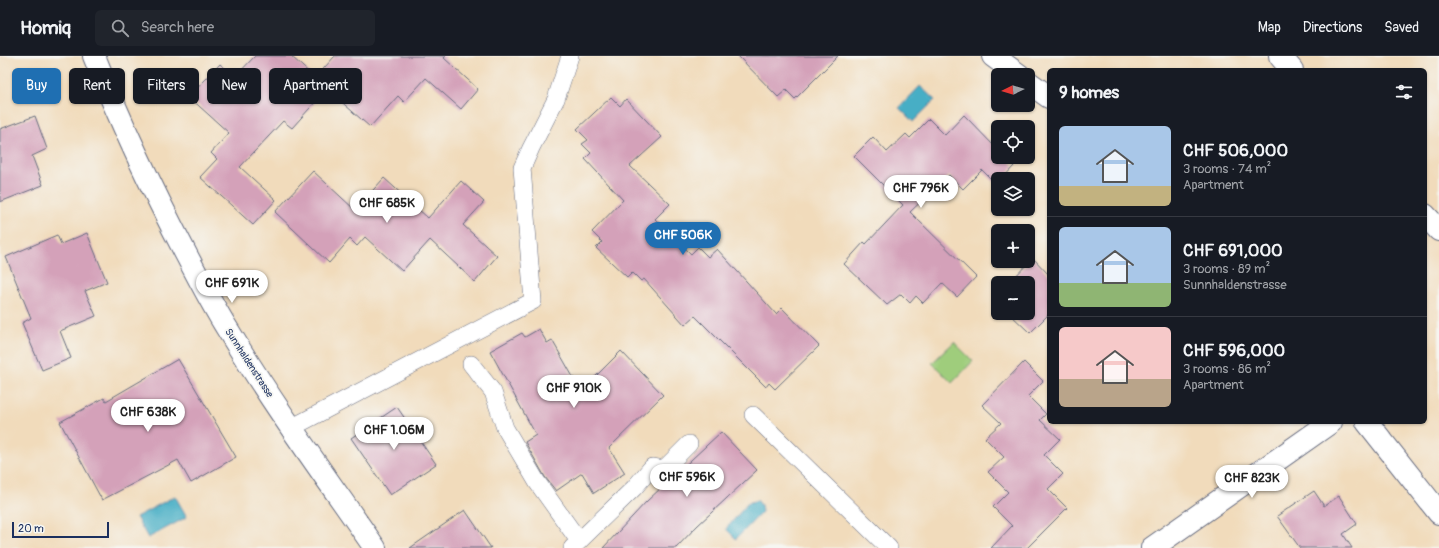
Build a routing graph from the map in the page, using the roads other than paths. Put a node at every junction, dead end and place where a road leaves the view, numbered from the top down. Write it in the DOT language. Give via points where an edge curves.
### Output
graph roads {
  1 [pos="94,56"];
  2 [pos="570,56"];
  3 [pos="993,56"];
  4 [pos="1280,56"];
  5 [pos="1009,68"];
  6 [pos="1290,68"];
  7 [pos="1035,87"];
  8 [pos="1047,96"];
  9 [pos="1427,217"];
  10 [pos="1439,230"];
  11 [pos="471,364"];
  12 [pos="753,415"];
  13 [pos="1328,424"];
  14 [pos="1369,424"];
  15 [pos="291,428"];
  16 [pos="689,444"];
  17 [pos="1439,513"];
  18 [pos="576,545"];
  19 [pos="375,548"];
  20 [pos="889,548"];
  21 [pos="1152,548"];
  1 -- 15 [label="street, Sunnhaldenstrasse" via="170,225 227,330"];
  2 -- 15 [label="lane" via="556,99 522,168 533,301"];
  3 -- 5 [label="street"];
  4 -- 6 [label="street"];
  7 -- 8 [label="street"];
  9 -- 10 [label="street"];
  11 -- 18 [label="lane" via="493,392 505,428"];
  12 -- 20 [label="lane"];
  13 -- 21 [label="street"];
  14 -- 17 [label="street"];
  15 -- 19 [label="street, Sunnhaldenstrasse"];
  16 -- 18 [label="lane" via="664,469 652,467"];
}
